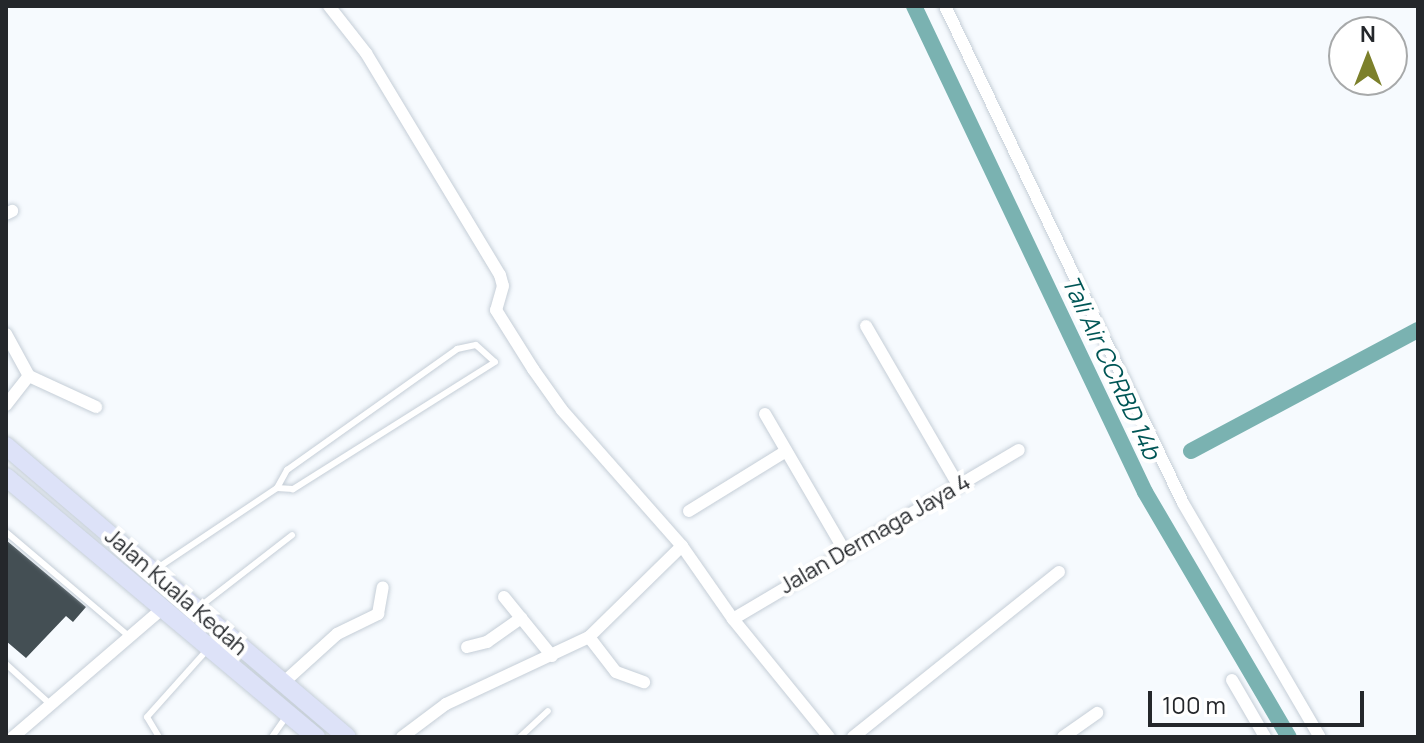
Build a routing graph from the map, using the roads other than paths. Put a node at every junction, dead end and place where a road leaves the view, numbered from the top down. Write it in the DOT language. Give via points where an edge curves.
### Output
graph roads {
  1 [pos="329,6"];
  2 [pos="945,6"];
  3 [pos="866,326"];
  4 [pos="6,334"];
  5 [pos="29,376"];
  6 [pos="6,405"];
  7 [pos="96,407"];
  8 [pos="765,414"];
  9 [pos="6,446"];
  10 [pos="1019,450"];
  11 [pos="786,451"];
  12 [pos="6,477"];
  13 [pos="958,485"];
  14 [pos="277,488"];
  15 [pos="689,511"];
  16 [pos="6,532"];
  17 [pos="292,535"];
  18 [pos="682,546"];
  19 [pos="844,550"];
  20 [pos="151,572"];
  21 [pos="1059,572"];
  22 [pos="383,587"];
  23 [pos="504,597"];
  24 [pos="162,609"];
  25 [pos="195,610"];
  26 [pos="521,618"];
  27 [pos="733,619"];
  28 [pos="130,637"];
  29 [pos="589,637"];
  30 [pos="467,647"];
  31 [pos="209,648"];
  32 [pos="552,656"];
  33 [pos="6,664"];
  34 [pos="1232,680"];
  35 [pos="644,682"];
  36 [pos="283,683"];
  37 [pos="51,705"];
  38 [pos="548,711"];
  39 [pos="1097,713"];
  40 [pos="288,714"];
  41 [pos="13,737"];
  42 [pos="159,737"];
  43 [pos="272,737"];
  44 [pos="316,737"];
  45 [pos="347,737"];
  46 [pos="402,737"];
  47 [pos="520,737"];
  48 [pos="829,737"];
  49 [pos="853,737"];
  50 [pos="1063,737"];
  51 [pos="1265,737"];
  52 [pos="1320,737"];
  1 -- 18 [label="street" via="366,53 500,275 499,317 562,410"];
  2 -- 52 [label="street" via="1183,503"];
  3 -- 13 [label="street"];
  4 -- 5 [label="street"];
  5 -- 6 [label="street"];
  5 -- 7 [label="street"];
  8 -- 11 [label="street"];
  9 -- 20 [label="main road, Jalan Kuala Kedah"];
  10 -- 13 [label="street, Jalan Dermaga Jaya 4"];
  11 -- 15 [label="street"];
  11 -- 19 [label="street"];
  12 -- 24 [label="main road, Jalan Kuala Kedah"];
  13 -- 19 [label="street, Jalan Dermaga Jaya 4"];
  14 -- 14 [label="lane" via="287,470 457,349 476,345 495,362 293,489"];
  14 -- 20 [label="lane"];
  16 -- 28 [label="lane"];
  17 -- 25 [label="lane"];
  18 -- 27 [label="street"];
  18 -- 29 [label="street"];
  19 -- 27 [label="street, Jalan Dermaga Jaya 4"];
  20 -- 25 [label="main road, Jalan Kuala Kedah"];
  21 -- 49 [label="street"];
  22 -- 36 [label="street" via="378,614 337,634"];
  23 -- 26 [label="street"];
  24 -- 28 [label="street"];
  24 -- 31 [label="main road, Jalan Kuala Kedah"];
  25 -- 36 [label="main road, Jalan Kuala Kedah"];
  26 -- 30 [label="street" via="487,642"];
  26 -- 32 [label="street"];
  27 -- 48 [label="street"];
  28 -- 37 [label="street"];
  29 -- 32 [label="street"];
  29 -- 35 [label="street" via="616,672"];
  31 -- 40 [label="main road, Jalan Kuala Kedah"];
  31 -- 42 [label="lane" via="147,717"];
  32 -- 46 [label="street" via="446,704"];
  33 -- 37 [label="lane"];
  34 -- 51 [label="street"];
  36 -- 45 [label="main road, Jalan Kuala Kedah"];
  37 -- 41 [label="street"];
  38 -- 47 [label="lane"];
  39 -- 50 [label="street"];
  40 -- 43 [label="lane"];
  40 -- 44 [label="main road, Jalan Kuala Kedah"];
}
